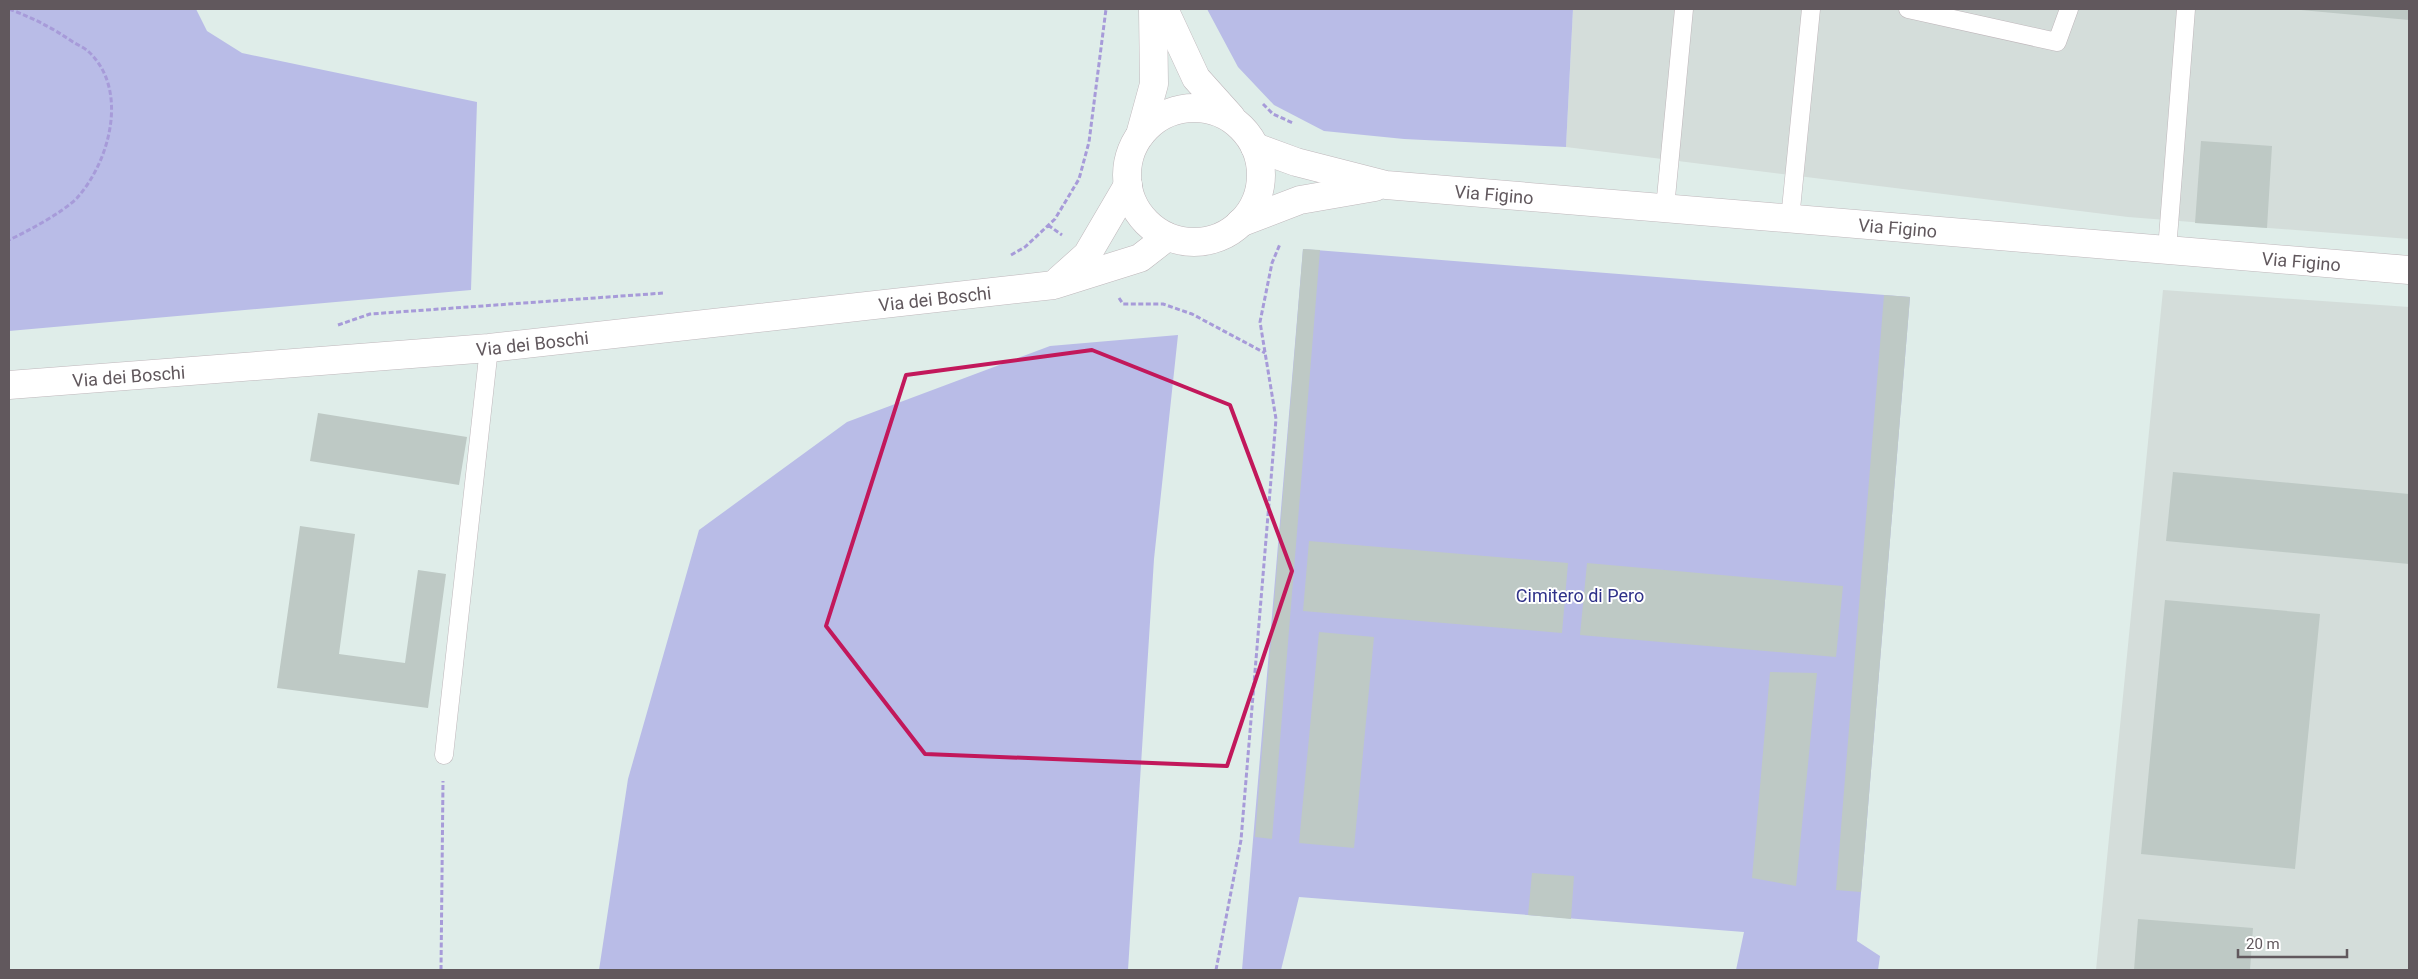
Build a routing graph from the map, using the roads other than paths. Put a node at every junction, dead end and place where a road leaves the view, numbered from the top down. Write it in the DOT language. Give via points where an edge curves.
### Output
graph roads {
  1 [pos="1153,9"];
  2 [pos="1164,9"];
  3 [pos="1684,9"];
  4 [pos="1811,9"];
  5 [pos="1908,9"];
  6 [pos="2069,9"];
  7 [pos="2186,9"];
  8 [pos="1233,120"];
  9 [pos="1140,134"];
  10 [pos="1255,147"];
  11 [pos="1128,185"];
  12 [pos="1386,185"];
  13 [pos="1665,208"];
  14 [pos="1790,219"];
  15 [pos="1240,224"];
  16 [pos="1167,237"];
  17 [pos="2167,250"];
  18 [pos="1095,263"];
  19 [pos="2409,270"];
  20 [pos="489,348"];
  21 [pos="9,385"];
  22 [pos="444,755"];
  1 -- 9 [label="street" via="1154,84"];
  2 -- 8 [label="street" via="1196,78"];
  3 -- 13 [label="lane"];
  4 -- 14 [label="lane"];
  5 -- 6 [label="lane" via="2057,42"];
  7 -- 17 [label="lane"];
  8 -- 9 [label="street" via="1211,109 1188,108 1158,118"];
  8 -- 10 [label="street"];
  9 -- 11 [label="street" via="1131,150 1127,167"];
  10 -- 12 [label="street, Via Figino" via="1296,162"];
  10 -- 15 [label="street" via="1261,167 1260,188 1255,203"];
  11 -- 16 [label="street" via="1134,205 1143,218"];
  11 -- 18 [label="street, Via dei Boschi"];
  12 -- 13 [label="street, Via Figino"];
  12 -- 15 [label="street, Via Figino" via="1300,200"];
  13 -- 14 [label="street, Via Figino"];
  14 -- 17 [label="street, Via Figino"];
  15 -- 16 [label="street" via="1224,235 1206,241 1191,242"];
  16 -- 18 [label="street, Via dei Boschi" via="1140,258"];
  17 -- 19 [label="street, Via Figino"];
  18 -- 20 [label="street, Via dei Boschi" via="1054,284"];
  20 -- 21 [label="street, Via dei Boschi"];
  20 -- 22 [label="lane"];
}
